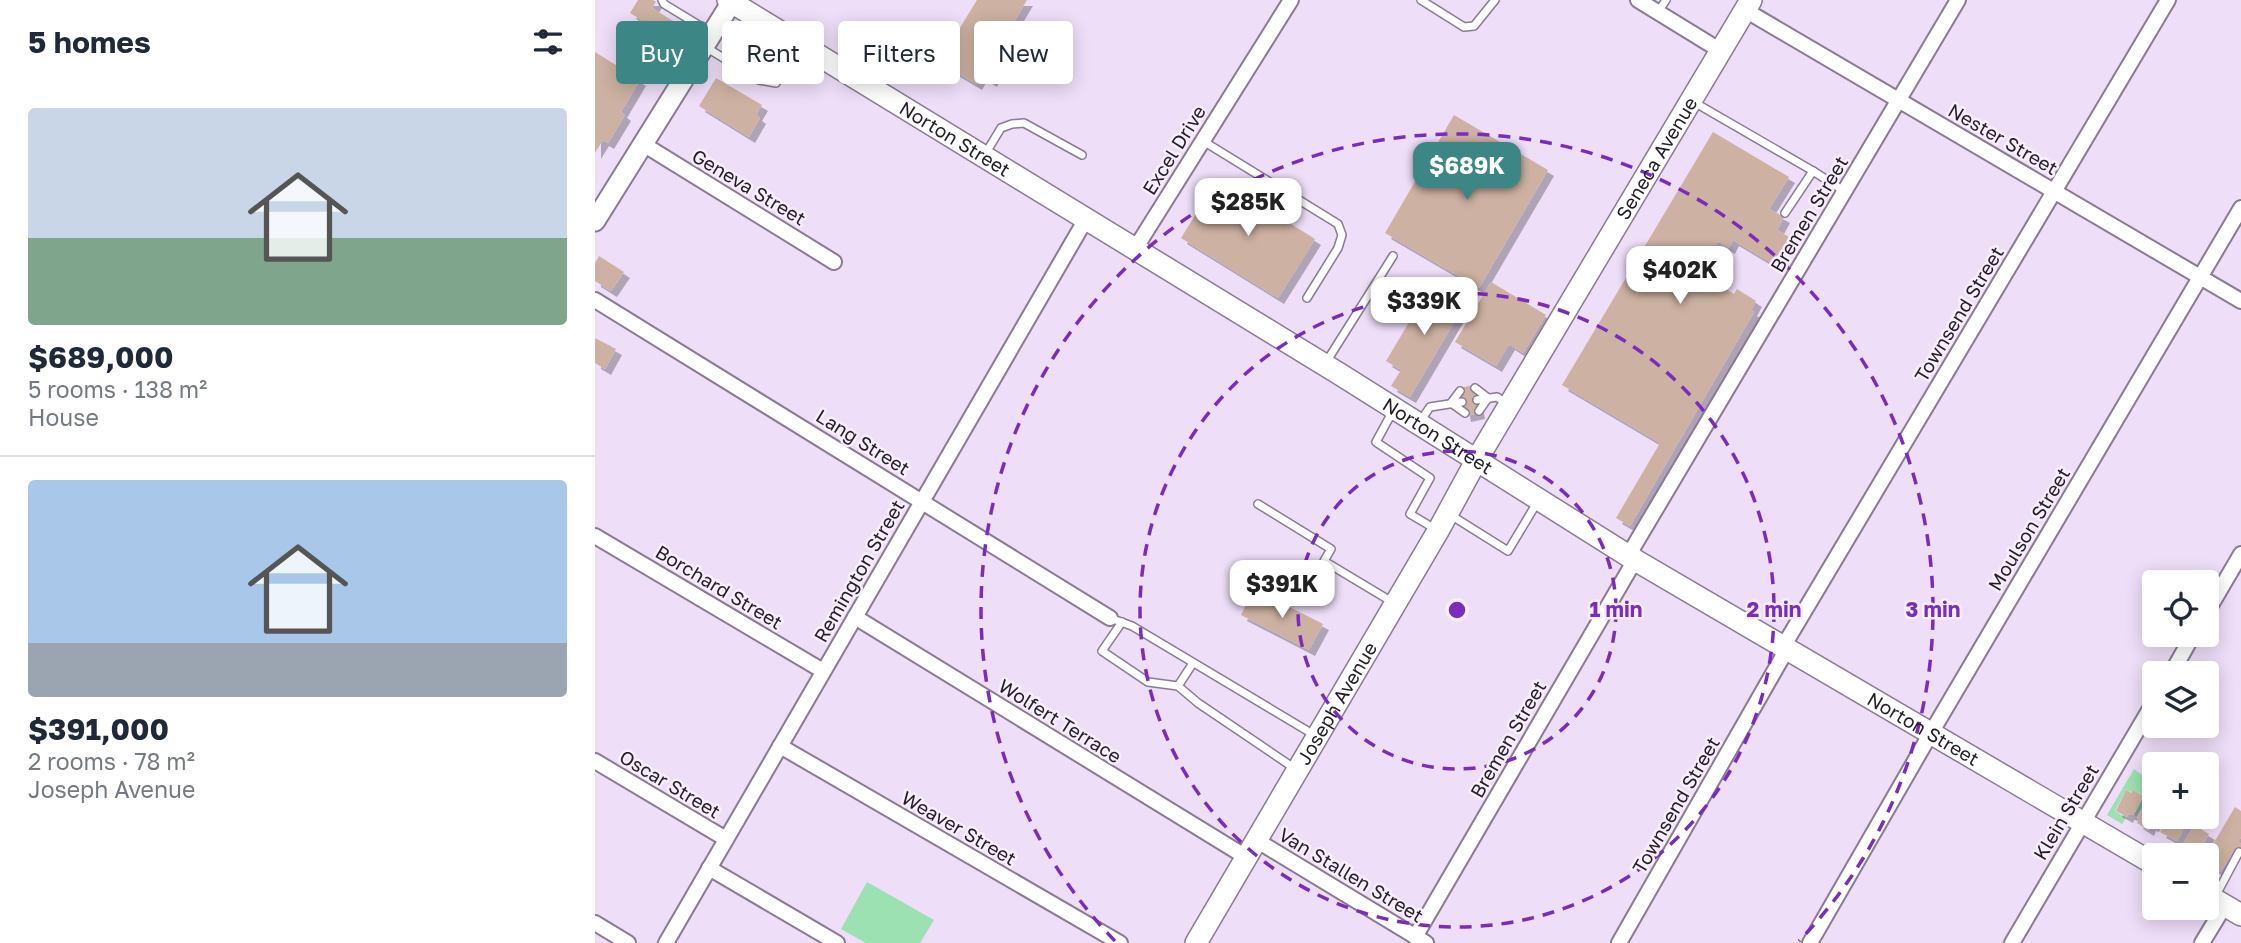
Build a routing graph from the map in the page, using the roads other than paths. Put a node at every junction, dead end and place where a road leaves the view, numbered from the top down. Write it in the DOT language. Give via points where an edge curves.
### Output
graph roads {
  1 [pos="662,0"];
  2 [pos="1291,0"];
  3 [pos="1421,0"];
  4 [pos="1495,0"];
  5 [pos="1638,0"];
  6 [pos="1958,0"];
  7 [pos="2168,0"];
  8 [pos="730,1"];
  9 [pos="1748,5"];
  10 [pos="1662,6"];
  11 [pos="685,21"];
  12 [pos="763,21"];
  13 [pos="708,40"];
  14 [pos="722,51"];
  15 [pos="1721,51"];
  16 [pos="824,58"];
  17 [pos="680,84"];
  18 [pos="1691,101"];
  19 [pos="1899,101"];
  20 [pos="1203,141"];
  21 [pos="643,144"];
  22 [pos="1082,155"];
  23 [pos="983,156"];
  24 [pos="1813,171"];
  25 [pos="2055,191"];
  26 [pos="1845,192"];
  27 [pos="2241,208"];
  28 [pos="598,209"];
  29 [pos="1785,213"];
  30 [pos="1086,219"];
  31 [pos="1135,249"];
  32 [pos="1393,256"];
  33 [pos="834,262"];
  34 [pos="2200,277"];
  35 [pos="1307,298"];
  36 [pos="595,300"];
  37 [pos="2241,301"];
  38 [pos="1324,364"];
  39 [pos="1475,388"];
  40 [pos="1460,391"];
  41 [pos="1488,398"];
  42 [pos="1477,400"];
  43 [pos="1462,402"];
  44 [pos="1451,403"];
  45 [pos="1510,405"];
  46 [pos="1395,409"];
  47 [pos="1479,411"];
  48 [pos="1465,413"];
  49 [pos="1418,424"];
  50 [pos="1476,461"];
  51 [pos="1538,500"];
  52 [pos="922,501"];
  53 [pos="1258,504"];
  54 [pos="1443,522"];
  55 [pos="595,536"];
  56 [pos="2241,554"];
  57 [pos="1631,558"];
  58 [pos="2219,592"];
  59 [pos="1395,604"];
  60 [pos="855,617"];
  61 [pos="1116,620"];
  62 [pos="1785,648"];
  63 [pos="1193,663"];
  64 [pos="823,671"];
  65 [pos="1178,686"];
  66 [pos="2142,722"];
  67 [pos="1931,733"];
  68 [pos="1316,737"];
  69 [pos="780,746"];
  70 [pos="595,761"];
  71 [pos="1297,770"];
  72 [pos="2082,822"];
  73 [pos="726,839"];
  74 [pos="1251,849"];
  75 [pos="2239,852"];
  76 [pos="2142,857"];
  77 [pos="709,868"];
  78 [pos="2222,903"];
  79 [pos="595,923"];
  80 [pos="1421,940"];
  81 [pos="628,943"];
  82 [pos="666,943"];
  83 [pos="837,943"];
  84 [pos="1119,943"];
  85 [pos="1196,943"];
  86 [pos="1619,943"];
  87 [pos="1810,943"];
  88 [pos="2012,943"];
  89 [pos="2202,943"];
  1 -- 11 [label="lane"];
  2 -- 20 [label="street, Excel Drive"];
  3 -- 4 [label="lane" via="1464,27 1475,26"];
  5 -- 10 [label="street"];
  6 -- 19 [label="street, Bremen Street"];
  7 -- 25 [label="street, Townsend Street"];
  8 -- 12 [label="main road, Norton Street"];
  8 -- 13 [label="street"];
  9 -- 15 [label="main road, Seneca Avenue"];
  9 -- 19 [label="street, Nester Street"];
  10 -- 15 [label="street"];
  13 -- 14 [label="lane"];
  15 -- 18 [label="main road, Seneca Avenue"];
  16 -- 23 [label="main road, Norton Street"];
  17 -- 21 [label="street"];
  18 -- 24 [label="lane"];
  18 -- 45 [label="main road, Seneca Avenue"];
  19 -- 25 [label="street, Nester Street"];
  19 -- 26 [label="street, Bremen Street"];
  20 -- 31 [label="street, Excel Drive"];
  20 -- 35 [label="lane" via="1338,224 1342,235 1338,248"];
  21 -- 28 [label="street"];
  21 -- 33 [label="street, Geneva Street"];
  22 -- 23 [label="lane" via="1024,123 1002,128"];
  23 -- 30 [label="main road, Norton Street"];
  24 -- 26 [label="lane"];
  24 -- 29 [label="lane"];
  25 -- 34 [label="street, Nester Street"];
  25 -- 62 [label="street, Townsend Street"];
  26 -- 57 [label="street, Bremen Street"];
  27 -- 34 [label="street, Moulson Street"];
  30 -- 31 [label="main road, Norton Street"];
  30 -- 52 [label="street, Remington Street"];
  31 -- 38 [label="main road, Norton Street"];
  32 -- 38 [label="lane"];
  34 -- 37 [label="street, Nester Street"];
  34 -- 67 [label="street, Moulson Street"];
  36 -- 52 [label="street, Lang Street"];
  38 -- 46 [label="main road, Norton Street"];
  39 -- 41 [label="lane"];
  40 -- 44 [label="lane"];
  41 -- 42 [label="lane"];
  41 -- 45 [label="lane" via="1497,397"];
  41 -- 47 [label="lane"];
  43 -- 44 [label="lane"];
  44 -- 48 [label="lane"];
  44 -- 49 [label="lane" via="1430,407"];
  45 -- 50 [label="main road, Seneca Avenue"];
  46 -- 49 [label="main road, Norton Street"];
  46 -- 54 [label="lane" via="1376,442 1430,478 1410,514"];
  49 -- 50 [label="main road, Norton Street"];
  50 -- 51 [label="main road, Norton Street"];
  50 -- 54 [label="main road, Joseph Avenue"];
  51 -- 54 [label="lane" via="1508,551"];
  51 -- 57 [label="main road, Norton Street"];
  52 -- 60 [label="street, Remington Street"];
  52 -- 61 [label="street, Lang Street"];
  53 -- 59 [label="lane" via="1331,549 1324,561"];
  54 -- 59 [label="main road, Joseph Avenue"];
  55 -- 64 [label="street, Borchard Street"];
  56 -- 58 [label="street"];
  57 -- 62 [label="main road, Norton Street"];
  57 -- 80 [label="street, Bremen Street"];
  59 -- 68 [label="main road, Joseph Avenue"];
  60 -- 64 [label="street, Remington Street"];
  60 -- 74 [label="street, Wolfert Terrace"];
  61 -- 63 [label="lane"];
  61 -- 65 [label="lane" via="1103,651 1148,682"];
  62 -- 67 [label="main road, Norton Street"];
  62 -- 86 [label="street, Townsend Street"];
  63 -- 65 [label="lane"];
  63 -- 68 [label="lane"];
  64 -- 69 [label="street, Remington Street"];
  65 -- 71 [label="lane"];
  66 -- 72 [label="street, Klein Street"];
  67 -- 72 [label="main road, Norton Street"];
  67 -- 87 [label="street, Moulson Street"];
  68 -- 71 [label="main road, Joseph Avenue"];
  69 -- 73 [label="street, Remington Street"];
  69 -- 84 [label="street, Weaver Street"];
  70 -- 73 [label="street, Oscar Street"];
  71 -- 74 [label="main road, Joseph Avenue"];
  72 -- 76 [label="main road, Norton Street"];
  72 -- 88 [label="street, Klein Street"];
  73 -- 77 [label="street, Remington Street"];
  74 -- 80 [label="street, Van Stallen Street"];
  74 -- 85 [label="main road, Joseph Avenue"];
  75 -- 78 [label="lane"];
  77 -- 82 [label="street, Remington Street"];
  77 -- 83 [label="street"];
  78 -- 89 [label="street"];
  79 -- 81 [label="street"];
}
